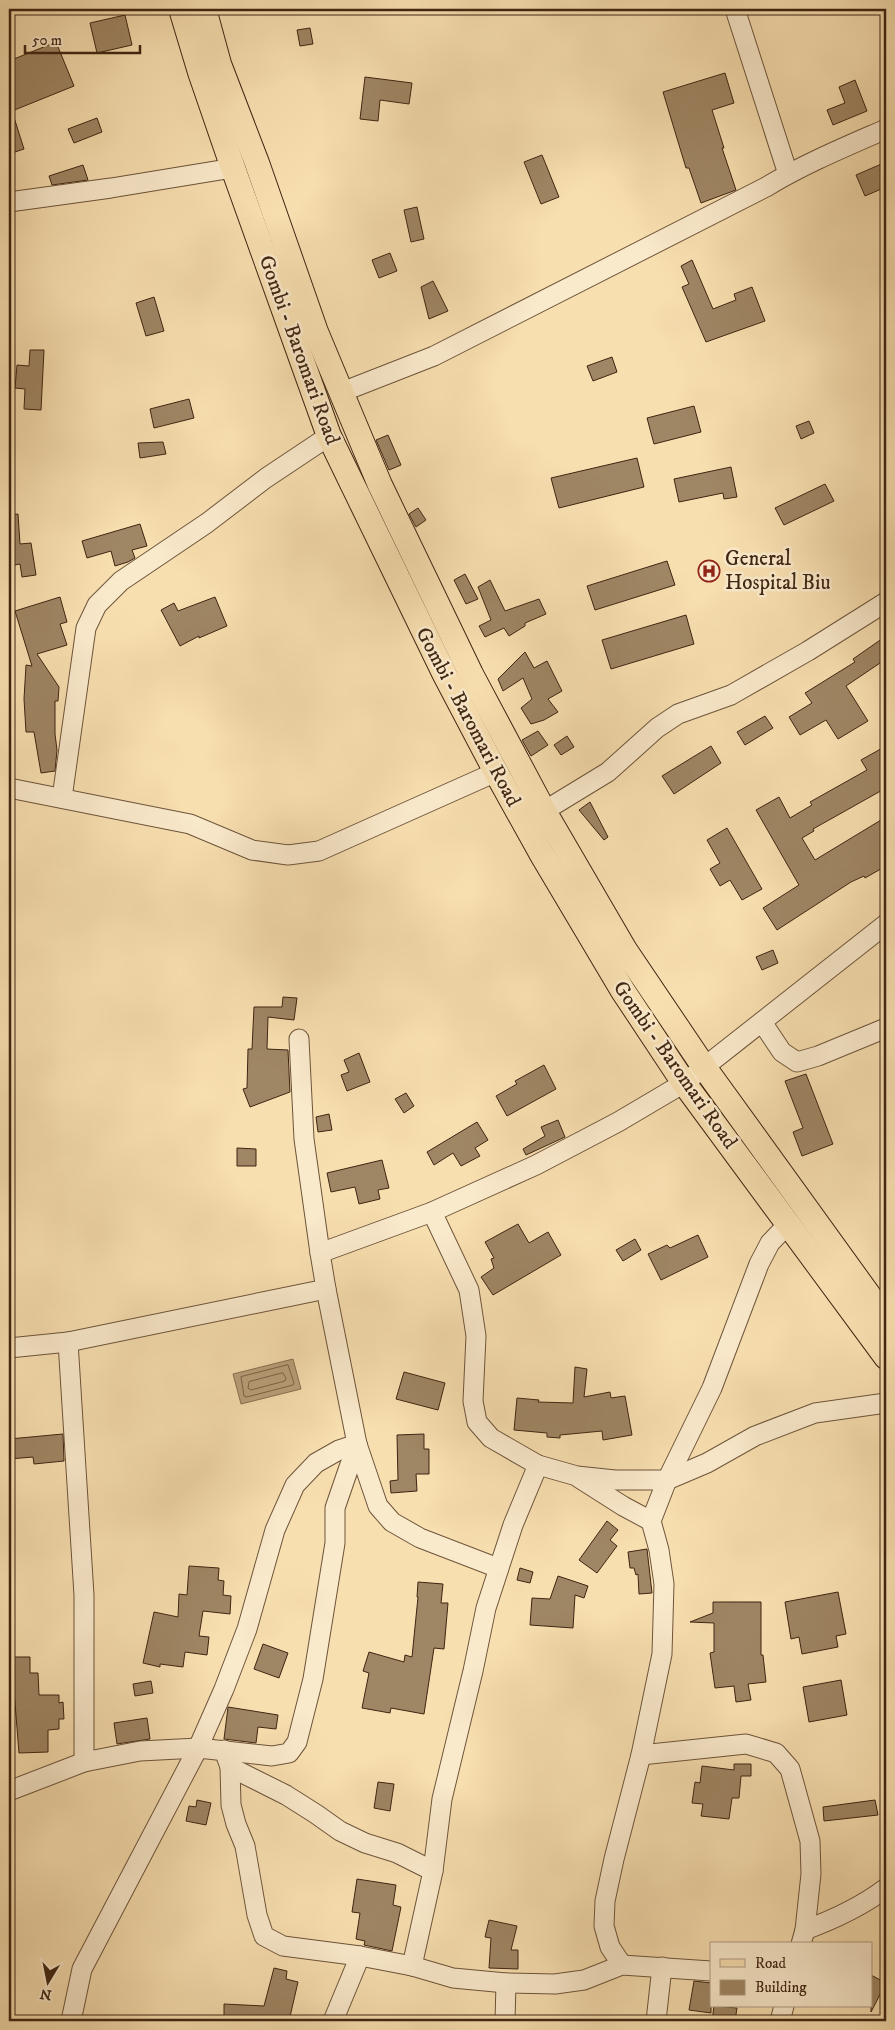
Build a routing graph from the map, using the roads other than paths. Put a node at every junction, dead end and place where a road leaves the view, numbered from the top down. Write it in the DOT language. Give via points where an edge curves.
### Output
graph roads {
  1 [pos="181,9"];
  2 [pos="204,9"];
  3 [pos="735,9"];
  4 [pos="886,129"];
  5 [pos="233,168"];
  6 [pos="788,174"];
  7 [pos="9,202"];
  8 [pos="281,231"];
  9 [pos="257,234"];
  10 [pos="342,392"];
  11 [pos="329,436"];
  12 [pos="886,602"];
  13 [pos="496,772"];
  14 [pos="9,788"];
  15 [pos="62,798"];
  16 [pos="544,812"];
  17 [pos="886,924"];
  18 [pos="762,1022"];
  19 [pos="886,1028"];
  20 [pos="299,1039"];
  21 [pos="704,1067"];
  22 [pos="684,1083"];
  23 [pos="432,1212"];
  24 [pos="789,1224"];
  25 [pos="320,1253"];
  26 [pos="326,1289"];
  27 [pos="886,1319"];
  28 [pos="68,1342"];
  29 [pos="9,1348"];
  30 [pos="886,1357"];
  31 [pos="886,1403"];
  32 [pos="357,1444"];
  33 [pos="538,1465"];
  34 [pos="577,1476"];
  35 [pos="667,1480"];
  36 [pos="651,1521"];
  37 [pos="498,1568"];
  38 [pos="198,1748"];
  39 [pos="640,1755"];
  40 [pos="227,1759"];
  41 [pos="84,1762"];
  42 [pos="9,1791"];
  43 [pos="433,1871"];
  44 [pos="886,1888"];
  45 [pos="803,1937"];
  46 [pos="360,1956"];
  47 [pos="622,1965"];
  48 [pos="412,1966"];
  49 [pos="662,1968"];
  50 [pos="710,1971"];
  51 [pos="506,1983"];
  52 [pos="783,2008"];
  53 [pos="71,2021"];
  54 [pos="333,2021"];
  55 [pos="505,2021"];
  56 [pos="656,2021"];
  57 [pos="780,2021"];
  1 -- 5 [label="main road, Gombi - Baromari Road"];
  2 -- 8 [label="main road, Gombi - Baromari Road" via="219,64"];
  3 -- 6 [label="street"];
  4 -- 6 [label="street"];
  5 -- 7 [label="street"];
  5 -- 9 [label="main road, Gombi - Baromari Road"];
  6 -- 10 [label="street" via="434,356"];
  8 -- 9 [label="main road"];
  8 -- 10 [label="main road, Gombi - Baromari Road" via="316,332"];
  9 -- 11 [label="main road, Gombi - Baromari Road"];
  10 -- 16 [label="main road, Gombi - Baromari Road" via="414,557"];
  11 -- 13 [label="main road, Gombi - Baromari Road" via="405,596"];
  11 -- 15 [label="street" via="121,581 97,605 86,628"];
  12 -- 16 [label="street" via="731,695 678,714 656,728 608,772"];
  13 -- 15 [label="street" via="319,851 288,855 252,850 190,824"];
  13 -- 22 [label="main road, Gombi - Baromari Road" via="623,991"];
  14 -- 15 [label="street"];
  16 -- 21 [label="main road, Gombi - Baromari Road" via="625,950"];
  17 -- 18 [label="street"];
  18 -- 19 [label="street" via="782,1052 797,1062"];
  18 -- 21 [label="street"];
  20 -- 25 [label="street" via="304,1139"];
  21 -- 22 [label="street"];
  21 -- 27 [label="main road, Gombi - Baromari Road"];
  22 -- 23 [label="street" via="536,1165"];
  22 -- 24 [label="main road, Gombi - Baromari Road"];
  23 -- 25 [label="street"];
  23 -- 33 [label="street" via="469,1290 476,1336 473,1401 477,1422 491,1438"];
  24 -- 30 [label="main road, Gombi - Baromari Road"];
  24 -- 35 [label="street" via="770,1243 759,1264 712,1388"];
  25 -- 26 [label="street"];
  26 -- 28 [label="street"];
  26 -- 32 [label="street"];
  28 -- 29 [label="street"];
  28 -- 41 [label="street" via="84,1595"];
  31 -- 35 [label="street" via="815,1413 755,1436 707,1463"];
  32 -- 37 [label="street" via="378,1506 392,1522 420,1538"];
  32 -- 38 [label="street" via="316,1463 296,1485 274,1530 247,1629"];
  32 -- 40 [label="street" via="335,1508 335,1543 325,1610 313,1679 297,1742 289,1753"];
  33 -- 34 [label="street"];
  33 -- 37 [label="street"];
  34 -- 35 [label="street"];
  34 -- 36 [label="street"];
  35 -- 36 [label="street"];
  36 -- 39 [label="street" via="664,1584 664,1614 662,1654"];
  37 -- 43 [label="street" via="442,1799"];
  38 -- 40 [label="street"];
  38 -- 41 [label="street" via="140,1751"];
  38 -- 53 [label="street" via="82,1969"];
  39 -- 45 [label="street" via="746,1744 776,1753 790,1769 810,1841 811,1874"];
  39 -- 47 [label="street" via="606,1901 604,1926 610,1947"];
  40 -- 43 [label="street" via="340,1831"];
  40 -- 46 [label="street" via="231,1805 244,1846 264,1936 283,1946"];
  41 -- 42 [label="street"];
  43 -- 48 [label="street"];
  44 -- 45 [label="street" via="865,1904"];
  46 -- 48 [label="street"];
  46 -- 54 [label="street"];
  47 -- 49 [label="street"];
  47 -- 51 [label="street" via="584,1980 555,1984"];
  48 -- 51 [label="street" via="453,1978"];
  49 -- 50 [label="street"];
  49 -- 56 [label="street"];
  51 -- 55 [label="street"];
  52 -- 57 [label="street"];
}
